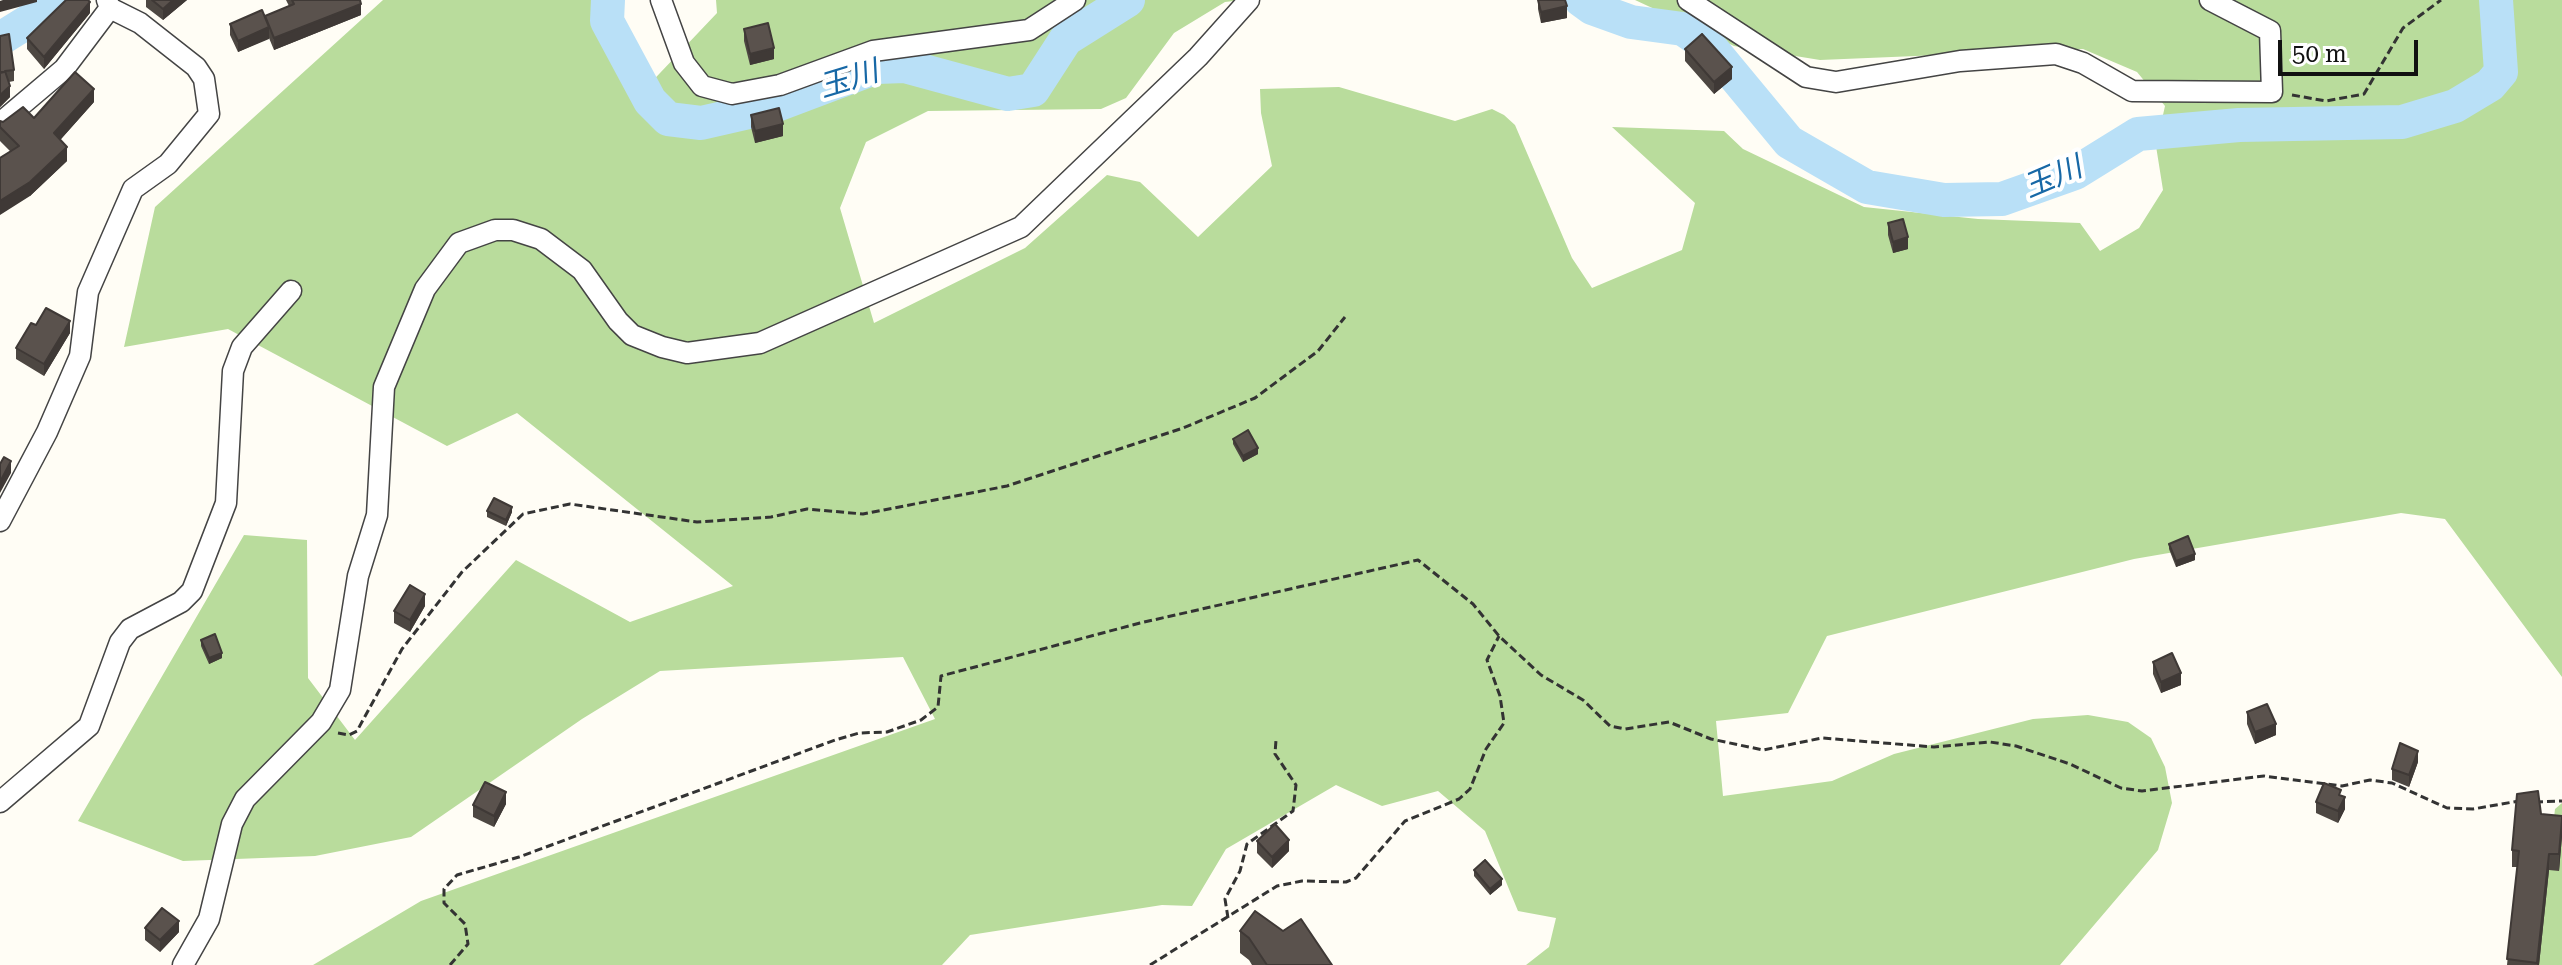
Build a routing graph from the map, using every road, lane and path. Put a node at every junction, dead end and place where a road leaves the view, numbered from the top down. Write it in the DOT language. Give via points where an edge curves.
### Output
graph roads {
  1 [pos="661,0"];
  2 [pos="1075,0"];
  3 [pos="1249,0"];
  4 [pos="1688,0"];
  5 [pos="2210,0"];
  6 [pos="2441,0"];
  7 [pos="108,4"];
  8 [pos="2272,92"];
  9 [pos="0,123"];
  10 [pos="291,291"];
  11 [pos="1345,317"];
  12 [pos="0,521"];
  13 [pos="1499,636"];
  14 [pos="321,722"];
  15 [pos="1276,740"];
  16 [pos="2562,801"];
  17 [pos="0,802"];
  18 [pos="1228,918"];
  19 [pos="183,965"];
  20 [pos="450,965"];
  21 [pos="1150,965"];
  1 -- 2 [label="street" via="684,63 702,86 732,94 780,85 873,51 1029,30"];
  3 -- 14 [label="street" via="1198,57 1021,227 760,343 687,353 662,347 632,335 582,270 541,239 495,230 459,243 425,289 384,387 377,515 351,605 340,690"];
  4 -- 8 [label="street" via="1806,77 1836,82 1960,61 2056,54 2132,91"];
  5 -- 8 [label="street" via="2270,31"];
  6 -- 8 [label="path" via="2403,28 2364,94 2326,101"];
  7 -- 9 [label="street" via="64,69"];
  7 -- 12 [label="street" via="196,67 204,79 209,114 168,164 133,189 88,292 80,356"];
  10 -- 17 [label="street" via="242,347 233,371 226,503 192,591 130,629 120,642 89,726"];
  11 -- 14 [label="path" via="1318,351 1255,398 1183,428 1007,486 863,514 807,509 697,522 570,504 523,514 462,572 402,649 357,731 342,734"];
  13 -- 16 [label="path" via="1610,726 1625,729 1669,722 1711,739 1763,750 1822,738 1934,747 1990,742 2016,746 2121,788 2142,791 2264,776 2342,786 2370,780 2392,783 2447,808"];
  13 -- 18 [label="path" via="1487,660 1504,723 1486,749 1470,789 1459,799 1405,821 1356,878 1277,886"];
  13 -- 20 [label="path" via="1445,579 1418,560 1140,623 941,676 938,707 921,720 835,740 457,875 444,889 444,903 465,924 468,944"];
  14 -- 19 [label="street" via="245,799 232,824 209,919"];
  15 -- 18 [label="path" via="1275,754 1296,785 1293,811 1247,844 1225,899"];
  18 -- 21 [label="path"];
}
